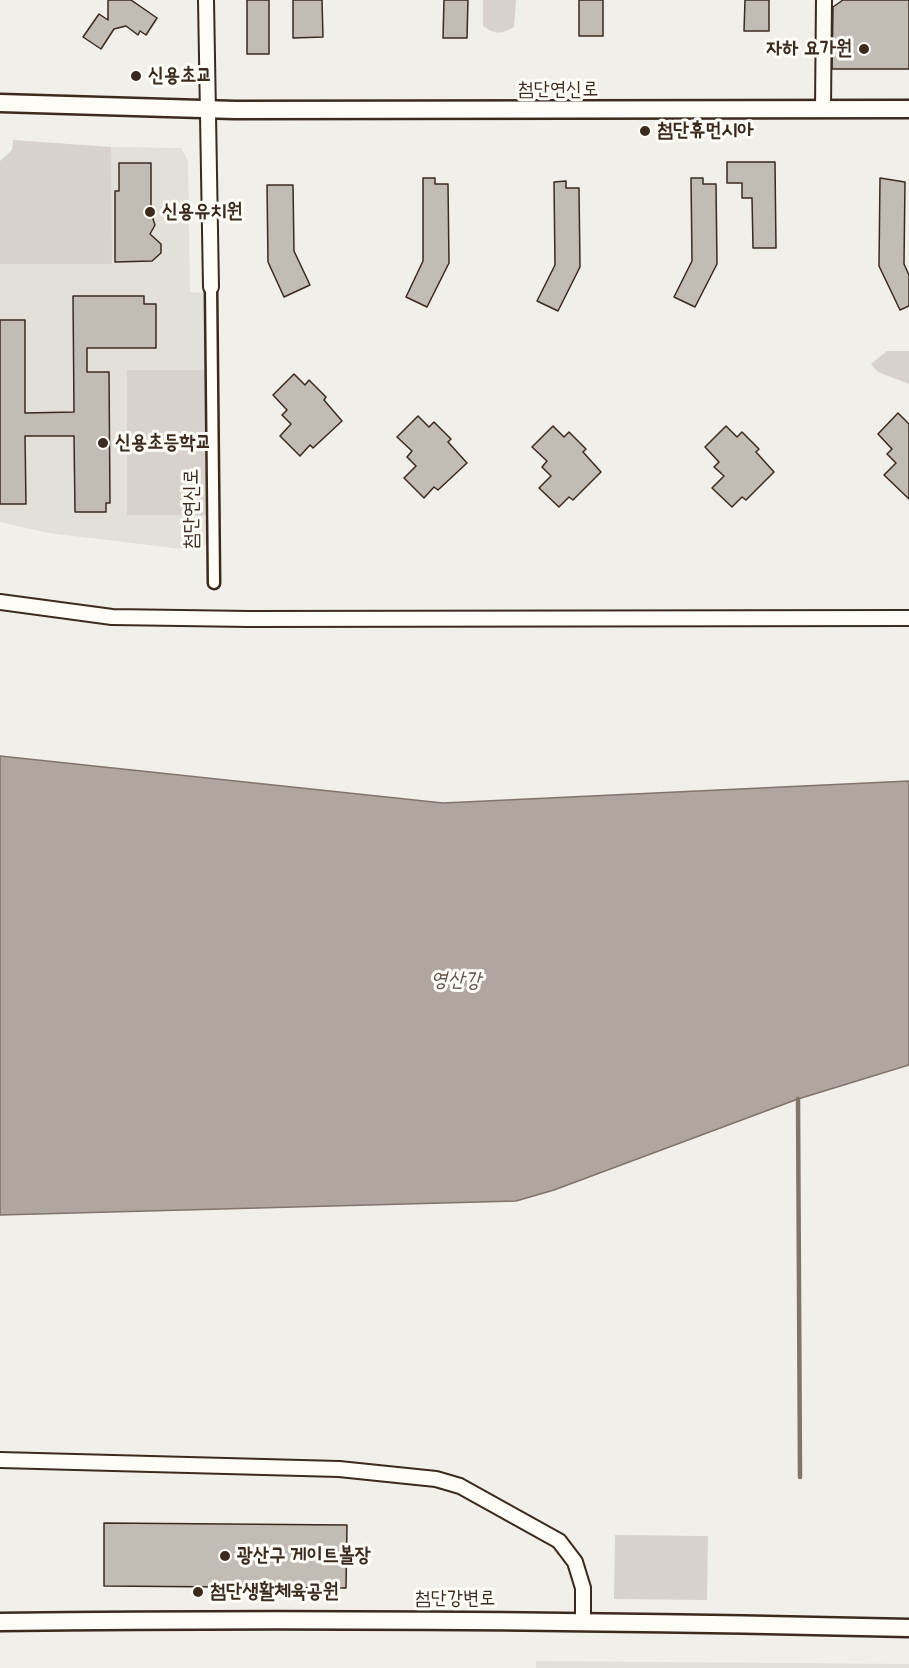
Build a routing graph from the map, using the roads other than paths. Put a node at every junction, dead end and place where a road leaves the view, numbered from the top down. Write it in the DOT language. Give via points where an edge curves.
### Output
graph roads {
  1 [pos="206,0"];
  2 [pos="824,0"];
  3 [pos="0,103"];
  4 [pos="824,109"];
  5 [pos="909,109"];
  6 [pos="208,110"];
  7 [pos="211,287"];
  8 [pos="214,583"];
  9 [pos="0,602"];
  10 [pos="909,618"];
  11 [pos="0,1460"];
  12 [pos="583,1620"];
  13 [pos="0,1622"];
  14 [pos="909,1628"];
  1 -- 6 [label="street"];
  2 -- 4 [label="street"];
  3 -- 6 [label="street, 첨단연신로"];
  4 -- 5 [label="street, 첨단연신로"];
  4 -- 6 [label="street, 첨단연신로"];
  6 -- 7 [label="street, 첨단연신로"];
  7 -- 8 [label="street, 첨단연신로"];
  9 -- 10 [label="street" via="112,617"];
  11 -- 12 [label="street" via="339,1469 436,1479 460,1486 559,1541 575,1562 582,1588"];
  12 -- 13 [label="street, 첨단강변로" via="260,1618"];
  12 -- 14 [label="street, 첨단강변로"];
}
